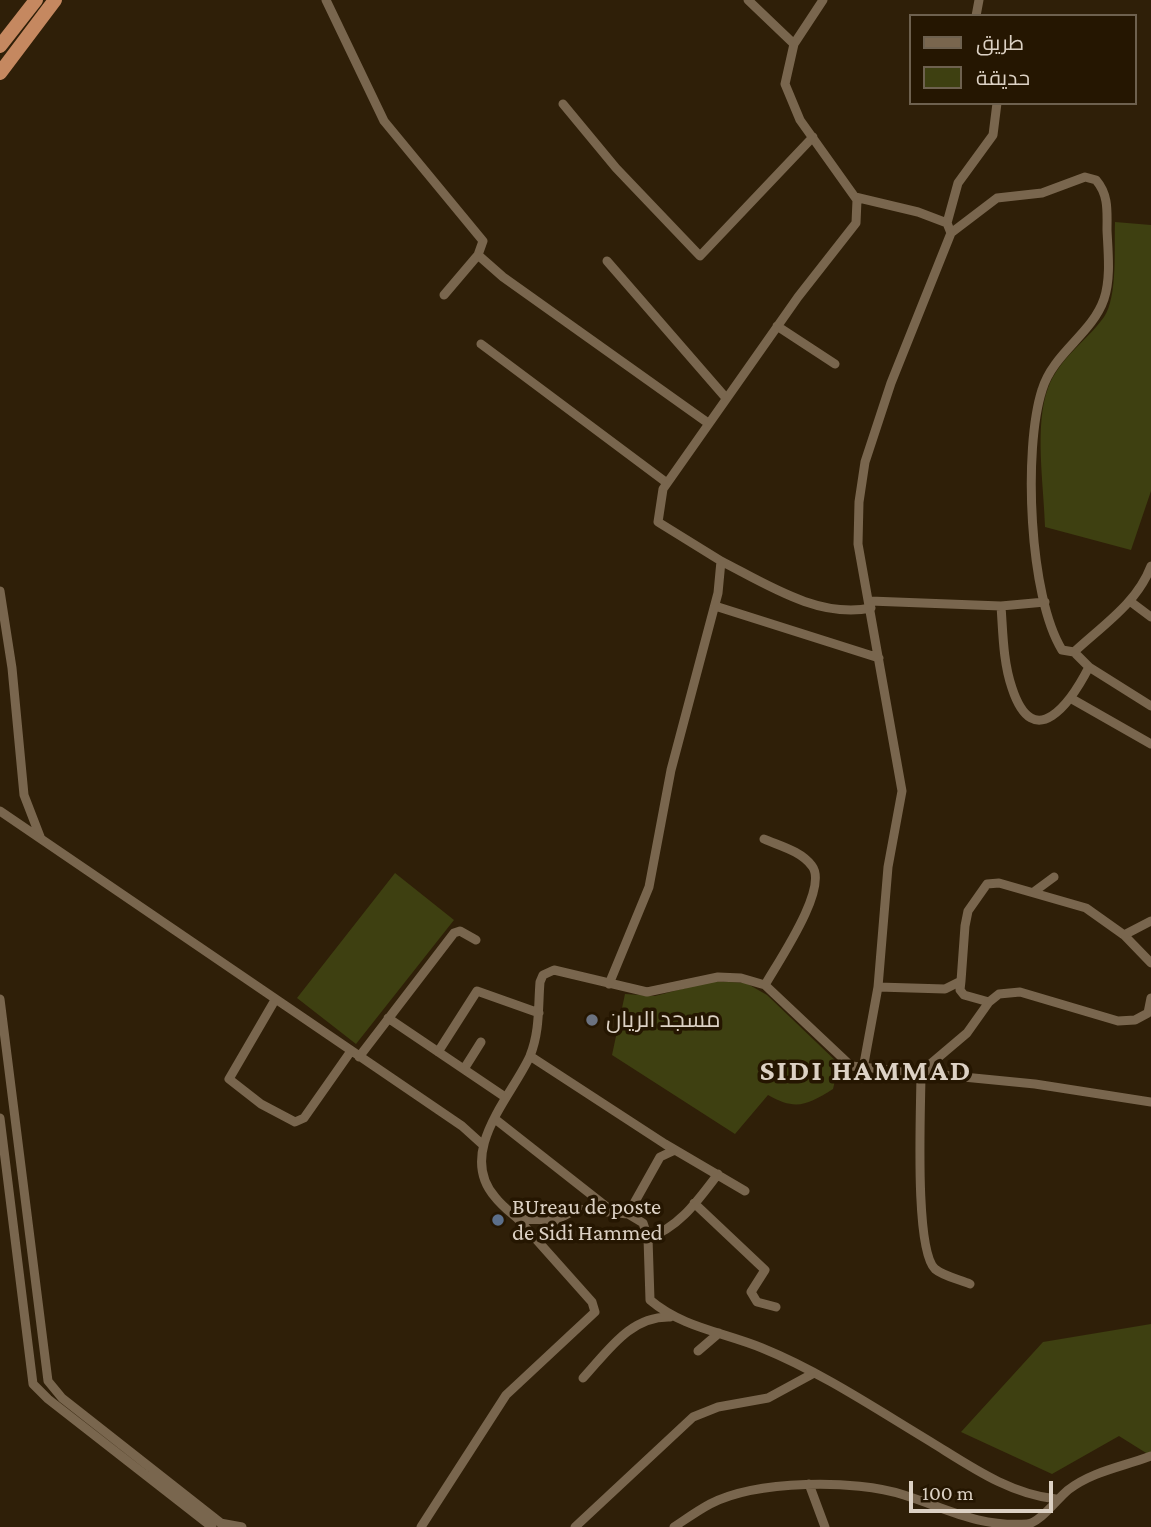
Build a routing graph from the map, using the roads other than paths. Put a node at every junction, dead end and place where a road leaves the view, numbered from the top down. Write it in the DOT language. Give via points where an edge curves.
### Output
graph roads {
  1 [pos="36,0"];
  2 [pos="55,0"];
  3 [pos="326,0"];
  4 [pos="748,0"];
  5 [pos="823,0"];
  6 [pos="794,44"];
  7 [pos="0,46"];
  8 [pos="0,73"];
  9 [pos="563,104"];
  10 [pos="997,105"];
  11 [pos="813,137"];
  12 [pos="855,197"];
  13 [pos="947,223"];
  14 [pos="951,233"];
  15 [pos="478,254"];
  16 [pos="607,261"];
  17 [pos="444,295"];
  18 [pos="777,326"];
  19 [pos="481,344"];
  20 [pos="835,364"];
  21 [pos="726,398"];
  22 [pos="708,423"];
  23 [pos="667,483"];
  24 [pos="721,561"];
  25 [pos="1151,566"];
  26 [pos="0,591"];
  27 [pos="1045,602"];
  28 [pos="1131,602"];
  29 [pos="870,605"];
  30 [pos="715,606"];
  31 [pos="1001,606"];
  32 [pos="1151,617"];
  33 [pos="1074,652"];
  34 [pos="879,658"];
  35 [pos="1089,667"];
  36 [pos="1072,699"];
  37 [pos="1151,706"];
  38 [pos="1151,744"];
  39 [pos="0,811"];
  40 [pos="41,839"];
  41 [pos="764,839"];
  42 [pos="1054,877"];
  43 [pos="1035,891"];
  44 [pos="1151,921"];
  45 [pos="1124,935"];
  46 [pos="476,940"];
  47 [pos="1151,963"];
  48 [pos="961,981"];
  49 [pos="609,984"];
  50 [pos="765,985"];
  51 [pos="878,987"];
  52 [pos="1151,998"];
  53 [pos="0,999"];
  54 [pos="275,1000"];
  55 [pos="989,1002"];
  56 [pos="539,1013"];
  57 [pos="388,1018"];
  58 [pos="481,1042"];
  59 [pos="438,1052"];
  60 [pos="355,1054"];
  61 [pos="530,1056"];
  62 [pos="464,1069"];
  63 [pos="863,1069"];
  64 [pos="921,1072"];
  65 [pos="505,1097"];
  66 [pos="1151,1102"];
  67 [pos="0,1118"];
  68 [pos="495,1119"];
  69 [pos="483,1145"];
  70 [pos="675,1150"];
  71 [pos="718,1174"];
  72 [pos="745,1191"];
  73 [pos="694,1203"];
  74 [pos="612,1212"];
  75 [pos="628,1214"];
  76 [pos="518,1219"];
  77 [pos="648,1238"];
  78 [pos="970,1284"];
  79 [pos="22,1298"];
  80 [pos="650,1300"];
  81 [pos="776,1307"];
  82 [pos="37,1314"];
  83 [pos="650,1317"];
  84 [pos="670,1317"];
  85 [pos="719,1333"];
  86 [pos="698,1351"];
  87 [pos="814,1373"];
  88 [pos="583,1378"];
  89 [pos="1151,1456"];
  90 [pos="809,1484"];
  91 [pos="1056,1499"];
  92 [pos="219,1526"];
  93 [pos="242,1527"];
  94 [pos="421,1527"];
  95 [pos="575,1527"];
  96 [pos="674,1527"];
  97 [pos="825,1527"];
  1 -- 7 [label="highway"];
  2 -- 8 [label="highway"];
  3 -- 15 [label="street" via="384,121 483,241"];
  4 -- 6 [label="street"];
  5 -- 6 [label="street"];
  6 -- 11 [label="street" via="785,84 800,120"];
  9 -- 11 [label="street" via="616,168 701,256"];
  10 -- 13 [label="street" via="993,135 958,183"];
  11 -- 12 [label="street"];
  12 -- 13 [label="street"];
  12 -- 18 [label="street" via="856,223"];
  13 -- 14 [label="street"];
  14 -- 27 [label="street" via="997,198 1042,194 1085,177 1096,180 1106,197 1104,299 1060,355 1043,387 1033,421 1033,534"];
  14 -- 29 [label="street" via="865,462 858,544"];
  15 -- 17 [label="street"];
  15 -- 22 [label="street" via="503,277"];
  16 -- 21 [label="street"];
  18 -- 20 [label="street"];
  18 -- 21 [label="street"];
  19 -- 23 [label="street"];
  21 -- 22 [label="street"];
  22 -- 23 [label="street"];
  23 -- 24 [label="street" via="658,522"];
  24 -- 29 [label="street" via="785,593 833,609 851,612"];
  24 -- 30 [label="street"];
  25 -- 28 [label="street"];
  26 -- 40 [label="street" via="24,796"];
  27 -- 31 [label="street"];
  27 -- 33 [label="street" via="1056,641 1062,650"];
  28 -- 32 [label="street"];
  28 -- 33 [label="street"];
  29 -- 31 [label="street"];
  29 -- 34 [label="street"];
  30 -- 34 [label="street"];
  30 -- 49 [label="street" via="671,770 649,887"];
  31 -- 36 [label="street" via="1012,689 1027,716 1047,720"];
  33 -- 35 [label="street"];
  34 -- 51 [label="street" via="902,791 888,867"];
  35 -- 36 [label="street"];
  35 -- 37 [label="street"];
  36 -- 38 [label="street"];
  39 -- 40 [label="street"];
  40 -- 54 [label="street"];
  41 -- 50 [label="street" via="803,856 815,868 816,887"];
  42 -- 43 [label="street"];
  43 -- 45 [label="street" via="1086,908"];
  43 -- 48 [label="street" via="999,883 987,884 979,892 965,926"];
  44 -- 45 [label="street"];
  45 -- 47 [label="street"];
  46 -- 57 [label="street" via="460,931 454,933"];
  48 -- 51 [label="street" via="945,989"];
  48 -- 55 [label="street" via="964,995"];
  49 -- 50 [label="street" via="647,992 718,977"];
  49 -- 56 [label="street" via="551,971 540,982"];
  50 -- 63 [label="street" via="851,1066"];
  51 -- 63 [label="street"];
  52 -- 55 [label="street" via="1148,1013 1126,1022 1020,992 999,994"];
  53 -- 82 [label="street"];
  54 -- 60 [label="street"];
  54 -- 60 [label="street" via="229,1079 261,1104 295,1122 304,1118"];
  55 -- 64 [label="street" via="967,1033"];
  56 -- 59 [label="street" via="477,991"];
  56 -- 61 [label="street"];
  57 -- 59 [label="street"];
  57 -- 60 [label="street"];
  58 -- 62 [label="street"];
  59 -- 62 [label="street"];
  60 -- 69 [label="street"];
  61 -- 65 [label="street"];
  61 -- 70 [label="street"];
  62 -- 65 [label="street"];
  63 -- 64 [label="street"];
  64 -- 66 [label="street"];
  64 -- 78 [label="street" via="922,1224 928,1256 935,1269"];
  65 -- 68 [label="street"];
  67 -- 79 [label="street"];
  68 -- 69 [label="street"];
  68 -- 74 [label="street"];
  69 -- 76 [label="street" via="482,1169 493,1195"];
  70 -- 71 [label="street"];
  70 -- 75 [label="street" via="660,1157"];
  71 -- 72 [label="street"];
  71 -- 73 [label="street"];
  73 -- 77 [label="street" via="664,1233"];
  73 -- 81 [label="street" via="765,1270 751,1292 757,1302"];
  74 -- 75 [label="street"];
  74 -- 76 [label="street" via="577,1209 556,1220"];
  75 -- 77 [label="street" via="643,1223"];
  76 -- 94 [label="street" via="592,1302 595,1312 506,1395"];
  77 -- 80 [label="street"];
  79 -- 82 [label="street"];
  79 -- 92 [label="street" via="33,1384"];
  80 -- 83 [label="street"];
  80 -- 84 [label="street"];
  82 -- 92 [label="street" via="48,1381 62,1398"];
  83 -- 84 [label="street"];
  83 -- 88 [label="street" via="625,1332"];
  84 -- 85 [label="street"];
  85 -- 86 [label="street"];
  85 -- 87 [label="street"];
  87 -- 91 [label="street" via="980,1473 1035,1497"];
  87 -- 95 [label="street" via="768,1398 718,1407 693,1417"];
  89 -- 91 [label="street" via="1100,1471"];
  90 -- 91 [label="street" via="902,1494 962,1518 1001,1525 1032,1524"];
  90 -- 96 [label="street" via="785,1484 712,1503"];
  90 -- 97 [label="street"];
  92 -- 93 [label="street"];
}
